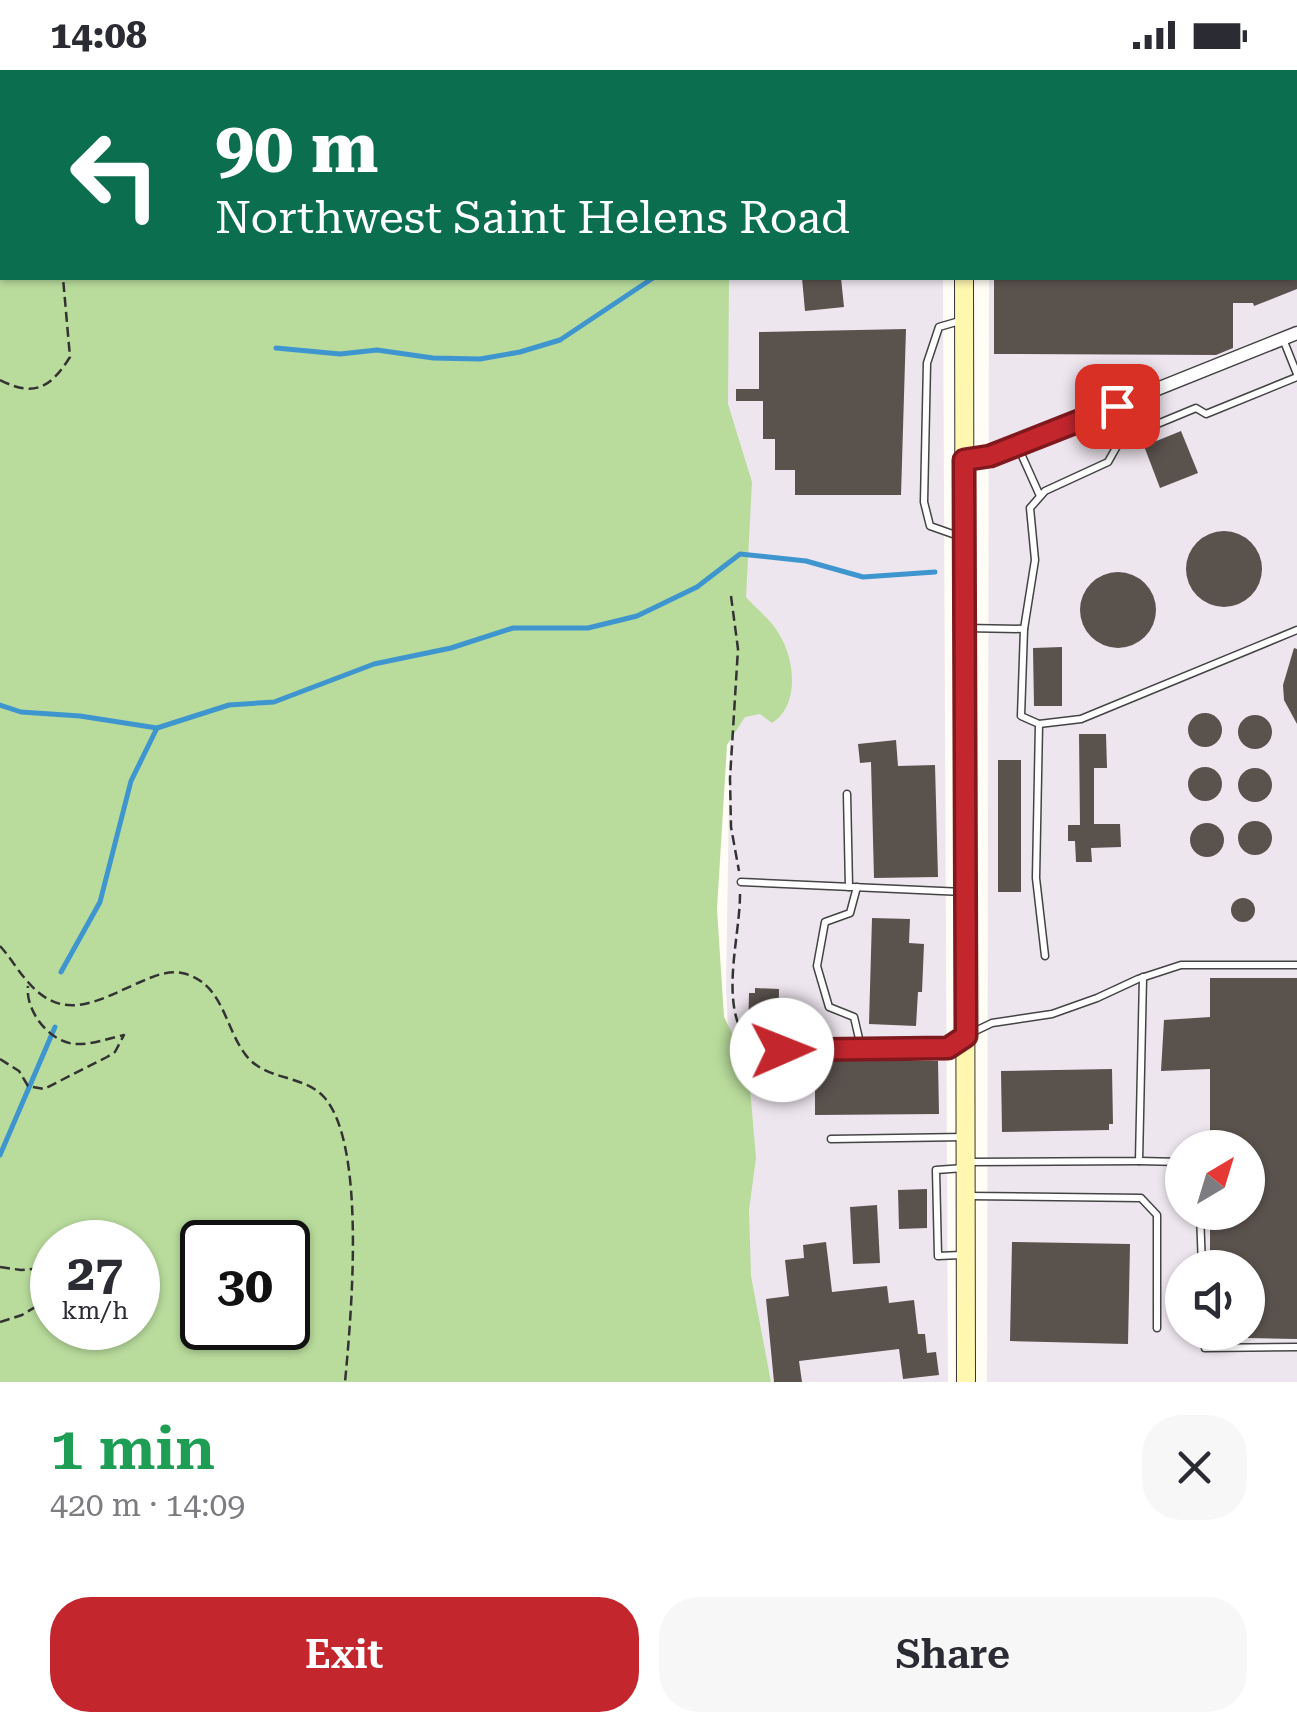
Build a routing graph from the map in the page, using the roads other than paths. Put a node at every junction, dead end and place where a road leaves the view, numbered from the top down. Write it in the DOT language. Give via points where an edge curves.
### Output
graph roads {
  1 [pos="964,280"];
  2 [pos="964,320"];
  3 [pos="1297,333"];
  4 [pos="1283,339"];
  5 [pos="1297,375"];
  6 [pos="1017,446"];
  7 [pos="964,460"];
  8 [pos="1040,496"];
  9 [pos="965,538"];
  10 [pos="965,628"];
  11 [pos="1024,629"];
  12 [pos="1297,630"];
  13 [pos="1039,724"];
  14 [pos="847,794"];
  15 [pos="740,882"];
  16 [pos="853,887"];
  17 [pos="966,892"];
  18 [pos="1045,956"];
  19 [pos="1297,965"];
  20 [pos="1143,977"];
  21 [pos="966,1036"];
  22 [pos="862,1048"];
  23 [pos="782,1050"];
  24 [pos="966,1138"];
  25 [pos="831,1139"];
  26 [pos="1139,1160"];
  27 [pos="1165,1161"];
  28 [pos="966,1165"];
  29 [pos="966,1196"];
  30 [pos="966,1255"];
  31 [pos="1157,1328"];
  32 [pos="1265,1347"];
  33 [pos="1297,1347"];
  34 [pos="966,1382"];
  1 -- 2 [label="main road"];
  2 -- 7 [label="main road"];
  2 -- 9 [label="lane" via="939,327 927,363 924,502 930,526"];
  3 -- 4 [label="street"];
  4 -- 5 [label="lane"];
  4 -- 6 [label="street"];
  5 -- 8 [label="lane" via="1206,414 1196,408 1120,439 1108,462"];
  6 -- 7 [label="street"];
  6 -- 8 [label="lane"];
  7 -- 9 [label="main road"];
  8 -- 11 [label="lane" via="1030,508 1034,560"];
  9 -- 10 [label="main road"];
  10 -- 11 [label="lane"];
  10 -- 17 [label="main road"];
  11 -- 13 [label="lane" via="1021,716"];
  12 -- 13 [label="lane" via="1081,719"];
  13 -- 18 [label="lane" via="1036,878"];
  14 -- 16 [label="lane"];
  15 -- 16 [label="lane"];
  16 -- 17 [label="lane"];
  16 -- 22 [label="lane" via="850,914 825,922 817,966 829,1007 854,1017"];
  17 -- 21 [label="main road"];
  19 -- 20 [label="lane" via="1181,965"];
  20 -- 21 [label="lane" via="1052,1014 992,1022"];
  20 -- 26 [label="lane"];
  21 -- 22 [label="street" via="948,1048"];
  21 -- 24 [label="main road"];
  22 -- 23 [label="street"];
  24 -- 25 [label="lane"];
  24 -- 28 [label="main road"];
  26 -- 27 [label="lane"];
  26 -- 28 [label="lane"];
  28 -- 29 [label="main road"];
  28 -- 30 [label="lane" via="936,1170 938,1256"];
  29 -- 30 [label="main road"];
  29 -- 31 [label="lane" via="1141,1198 1157,1215"];
  30 -- 34 [label="main road"];
  32 -- 33 [label="lane"];
}
